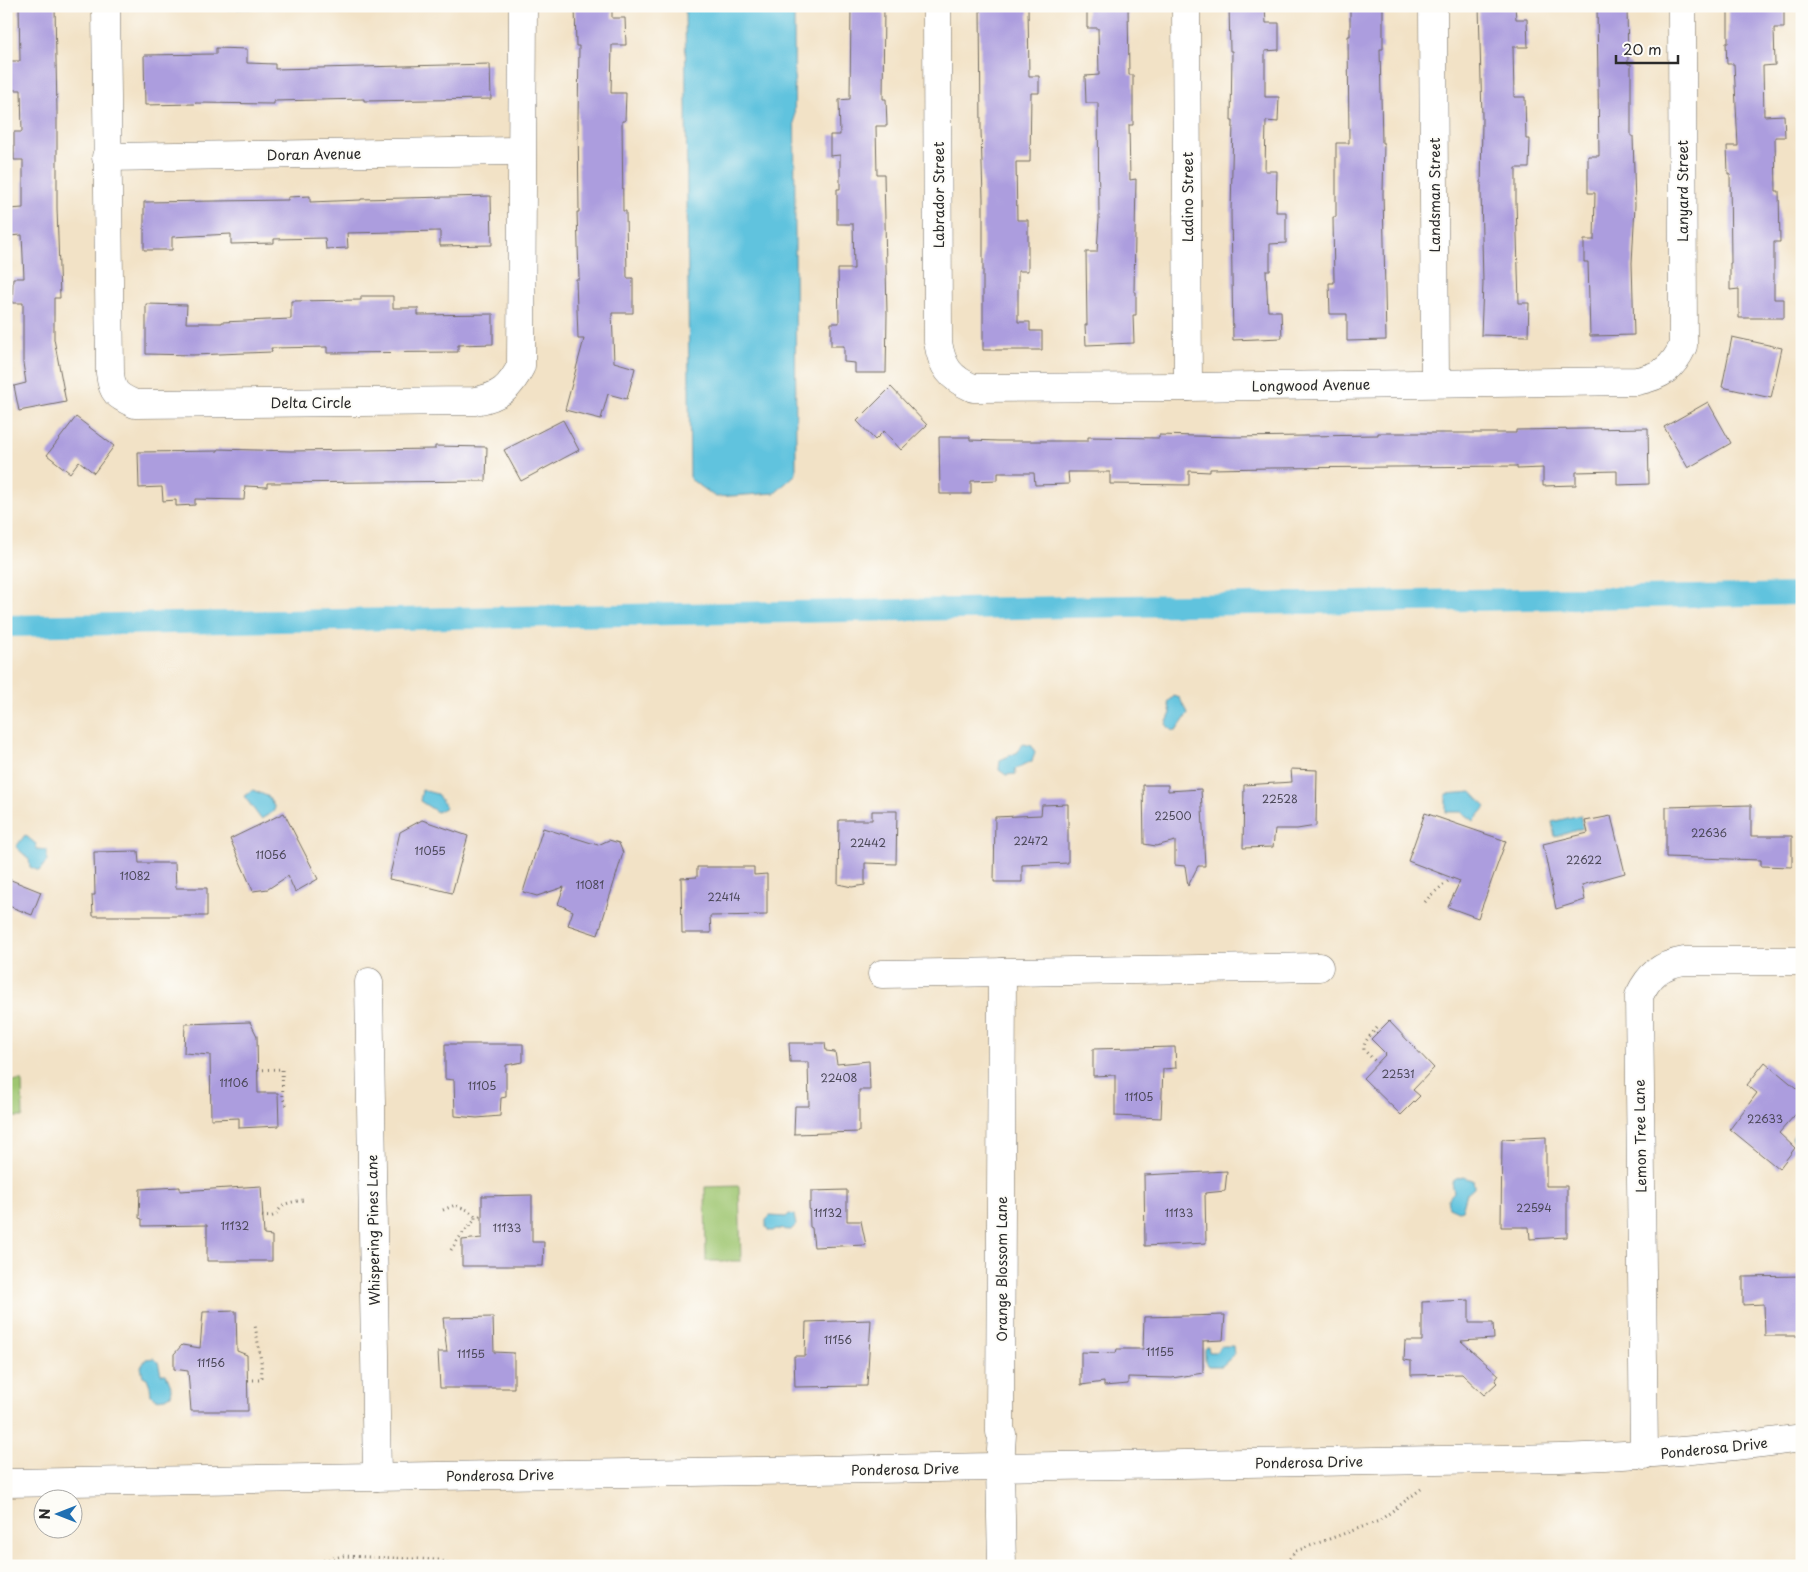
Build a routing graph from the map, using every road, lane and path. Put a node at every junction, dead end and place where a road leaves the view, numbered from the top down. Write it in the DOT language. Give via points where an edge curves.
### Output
graph roads {
  1 [pos="106,6"];
  2 [pos="523,6"];
  3 [pos="937,6"];
  4 [pos="1186,6"];
  5 [pos="1433,6"];
  6 [pos="1682,6"];
  7 [pos="521,150"];
  8 [pos="106,156"];
  9 [pos="1667,370"];
  10 [pos="956,379"];
  11 [pos="1435,383"];
  12 [pos="1188,387"];
  13 [pos="1452,878"];
  14 [pos="1425,902"];
  15 [pos="1802,961"];
  16 [pos="1319,967"];
  17 [pos="1002,972"];
  18 [pos="882,974"];
  19 [pos="369,982"];
  20 [pos="1376,1028"];
  21 [pos="1376,1063"];
  22 [pos="258,1070"];
  23 [pos="287,1106"];
  24 [pos="303,1200"];
  25 [pos="443,1210"];
  26 [pos="262,1216"];
  27 [pos="475,1216"];
  28 [pos="482,1216"];
  29 [pos="451,1250"];
  30 [pos="256,1325"];
  31 [pos="248,1380"];
  32 [pos="1802,1438"];
  33 [pos="1644,1455"];
  34 [pos="1000,1467"];
  35 [pos="377,1477"];
  36 [pos="6,1483"];
  37 [pos="1421,1488"];
  38 [pos="299,1566"];
  39 [pos="450,1566"];
  40 [pos="1002,1566"];
  41 [pos="1283,1566"];
  1 -- 8 [label="street, Delta Circle"];
  2 -- 7 [label="street, Delta Circle"];
  3 -- 10 [label="street, Labrador Street" via="938,342 941,358"];
  4 -- 12 [label="street, Ladino Street"];
  5 -- 11 [label="street, Landsman Street"];
  6 -- 9 [label="street, Lanyard Street" via="1683,346 1677,360"];
  7 -- 8 [label="street, Doran Avenue"];
  7 -- 8 [label="street, Delta Circle" via="521,366 514,381 504,391 476,401 135,404 121,397 112,386 110,373"];
  9 -- 11 [label="street, Longwood Avenue" via="1652,378 1638,380"];
  10 -- 12 [label="street, Longwood Avenue" via="973,388"];
  11 -- 12 [label="street, Longwood Avenue"];
  13 -- 14 [label="path"];
  15 -- 33 [label="street, Lemon Tree Lane" via="1669,964 1646,982 1639,996"];
  16 -- 17 [label="street"];
  17 -- 18 [label="street"];
  17 -- 34 [label="street, Orange Blossom Lane"];
  19 -- 35 [label="street, Whispering Pines Lane"];
  20 -- 21 [label="path" via="1363,1048"];
  22 -- 23 [label="path" via="282,1069 283,1099"];
  24 -- 26 [label="path" via="287,1204 270,1218"];
  25 -- 27 [label="path" via="455,1205"];
  27 -- 28 [label="path"];
  27 -- 29 [label="path"];
  30 -- 31 [label="path" via="262,1377"];
  32 -- 33 [label="street, Ponderosa Drive"];
  33 -- 34 [label="street, Ponderosa Drive"];
  34 -- 35 [label="street, Ponderosa Drive"];
  34 -- 40 [label="street, Orange Blossom Lane"];
  35 -- 36 [label="street, Ponderosa Drive"];
  37 -- 41 [label="path" via="1379,1521 1296,1551"];
  38 -- 39 [label="path" via="343,1556 441,1560"];
}
